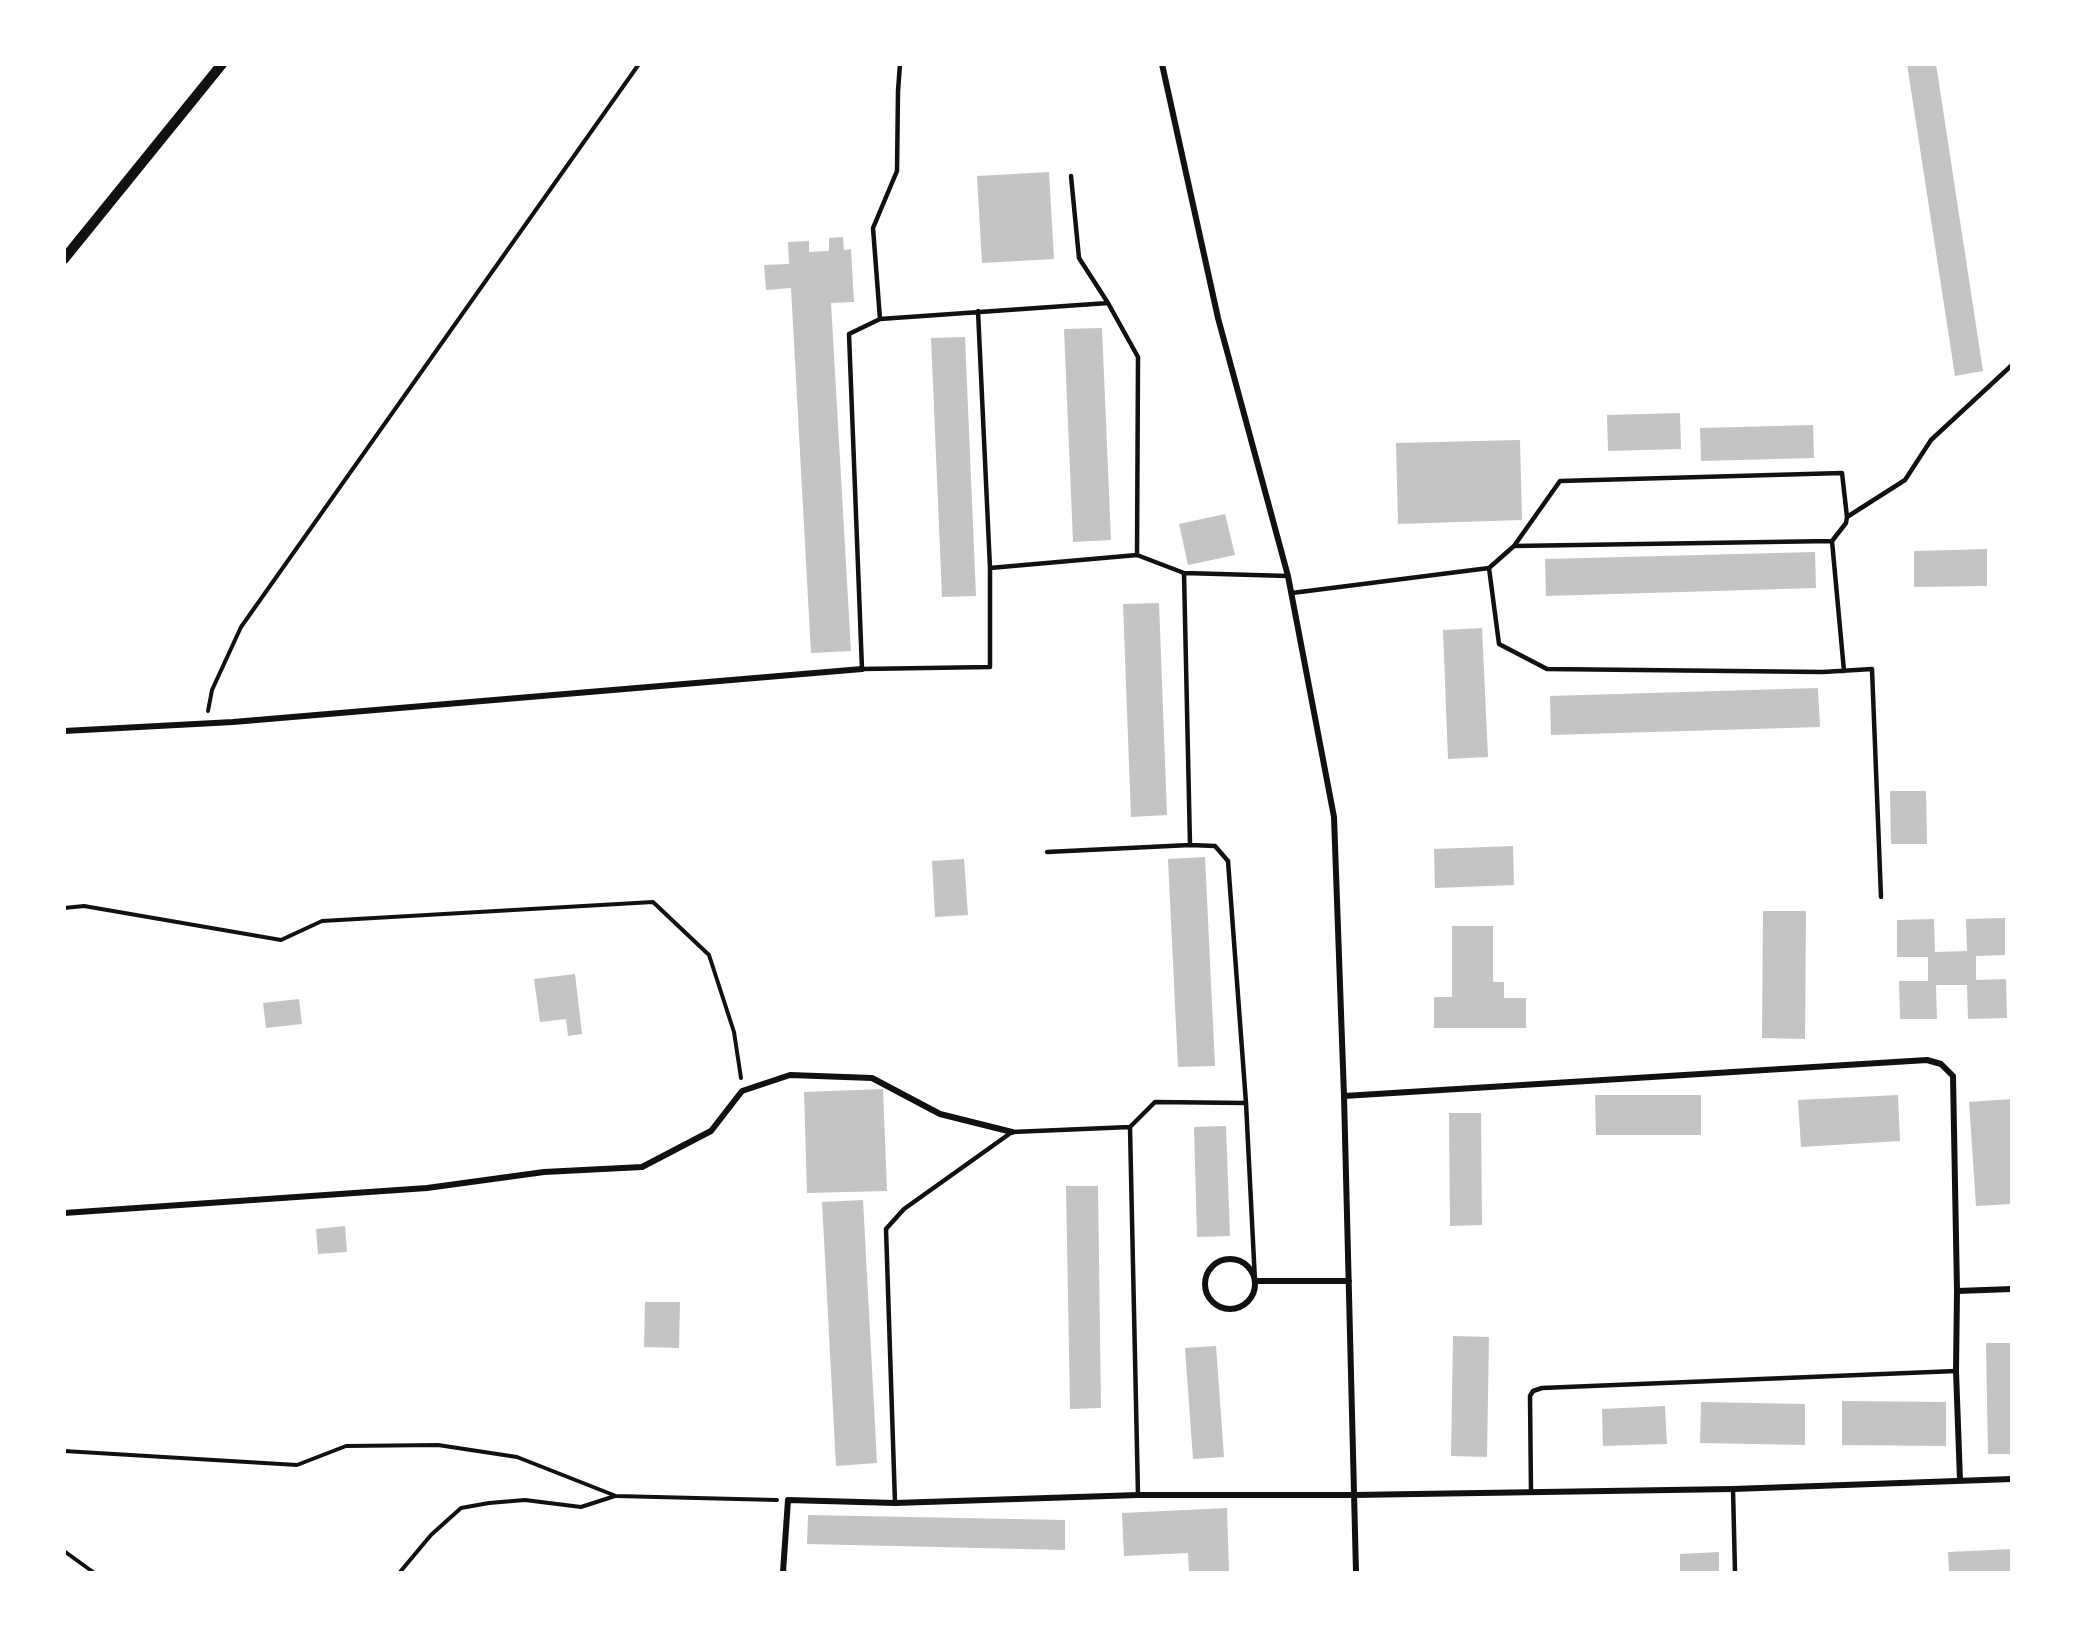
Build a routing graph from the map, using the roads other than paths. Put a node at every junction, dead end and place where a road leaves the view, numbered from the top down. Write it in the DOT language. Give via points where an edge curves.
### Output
graph roads {
  1 [pos="222,64"];
  2 [pos="900,64"];
  3 [pos="1162,64"];
  4 [pos="1071,176"];
  5 [pos="64,259"];
  6 [pos="1108,303"];
  7 [pos="978,311"];
  8 [pos="880,319"];
  9 [pos="2012,365"];
  10 [pos="1847,517"];
  11 [pos="1832,541"];
  12 [pos="1514,546"];
  13 [pos="1137,555"];
  14 [pos="990,568"];
  15 [pos="1489,568"];
  16 [pos="1184,573"];
  17 [pos="1288,576"];
  18 [pos="1292,593"];
  19 [pos="862,669"];
  20 [pos="1844,671"];
  21 [pos="64,731"];
  22 [pos="1190,845"];
  23 [pos="1047,852"];
  24 [pos="1881,897"];
  25 [pos="1344,1096"];
  26 [pos="1246,1103"];
  27 [pos="1130,1127"];
  28 [pos="1012,1131"];
  29 [pos="64,1213"];
  30 [pos="1255,1281"];
  31 [pos="1348,1281"];
  32 [pos="2012,1289"];
  33 [pos="1957,1291"];
  34 [pos="1956,1371"];
  35 [pos="2012,1479"];
  36 [pos="1960,1480"];
  37 [pos="1733,1489"];
  38 [pos="1531,1492"];
  39 [pos="1138,1495"];
  40 [pos="1353,1495"];
  41 [pos="895,1503"];
  42 [pos="783,1572"];
  43 [pos="1356,1572"];
  44 [pos="1735,1572"];
  1 -- 5 [label="street"];
  2 -- 8 [label="lane" via="897,171 873,228"];
  3 -- 17 [label="street" via="1218,318"];
  4 -- 6 [label="lane" via="1079,258"];
  6 -- 7 [label="lane"];
  6 -- 13 [label="lane" via="1138,357"];
  7 -- 8 [label="lane"];
  7 -- 14 [label="lane"];
  8 -- 19 [label="lane" via="849,334"];
  9 -- 10 [label="lane" via="1931,440 1905,480"];
  10 -- 11 [label="lane"];
  10 -- 12 [label="lane" via="1842,473 1560,481"];
  11 -- 12 [label="lane"];
  11 -- 20 [label="lane"];
  12 -- 15 [label="lane"];
  13 -- 14 [label="lane"];
  13 -- 16 [label="lane"];
  14 -- 19 [label="lane" via="990,667"];
  15 -- 18 [label="lane"];
  15 -- 20 [label="lane" via="1499,645 1547,669"];
  16 -- 17 [label="lane"];
  16 -- 22 [label="lane"];
  17 -- 18 [label="street"];
  18 -- 25 [label="street" via="1334,817"];
  19 -- 21 [label="street" via="206,724"];
  20 -- 24 [label="lane" via="1872,669"];
  22 -- 23 [label="lane"];
  22 -- 26 [label="lane" via="1215,846 1228,861"];
  25 -- 31 [label="street"];
  25 -- 33 [label="street" via="1927,1060 1941,1065 1953,1076"];
  26 -- 27 [label="lane" via="1155,1102"];
  26 -- 30 [label="lane"];
  27 -- 28 [label="lane"];
  27 -- 39 [label="lane"];
  28 -- 29 [label="street" via="940,1114 872,1078 789,1075 742,1091 711,1131 642,1167 544,1172 427,1188"];
  28 -- 41 [label="lane" via="904,1209 886,1229"];
  30 -- 30 [label="street" via="1247,1265 1231,1259 1214,1265 1205,1281 1209,1299 1225,1309 1248,1302"];
  30 -- 31 [label="street"];
  31 -- 40 [label="street"];
  32 -- 33 [label="street"];
  33 -- 34 [label="street"];
  34 -- 36 [label="street"];
  34 -- 38 [label="lane" via="1533,1391"];
  35 -- 36 [label="street"];
  36 -- 37 [label="street"];
  37 -- 38 [label="street"];
  37 -- 44 [label="lane"];
  38 -- 40 [label="street"];
  39 -- 40 [label="street"];
  39 -- 41 [label="street"];
  40 -- 43 [label="street"];
  41 -- 42 [label="street" via="788,1500"];
}
